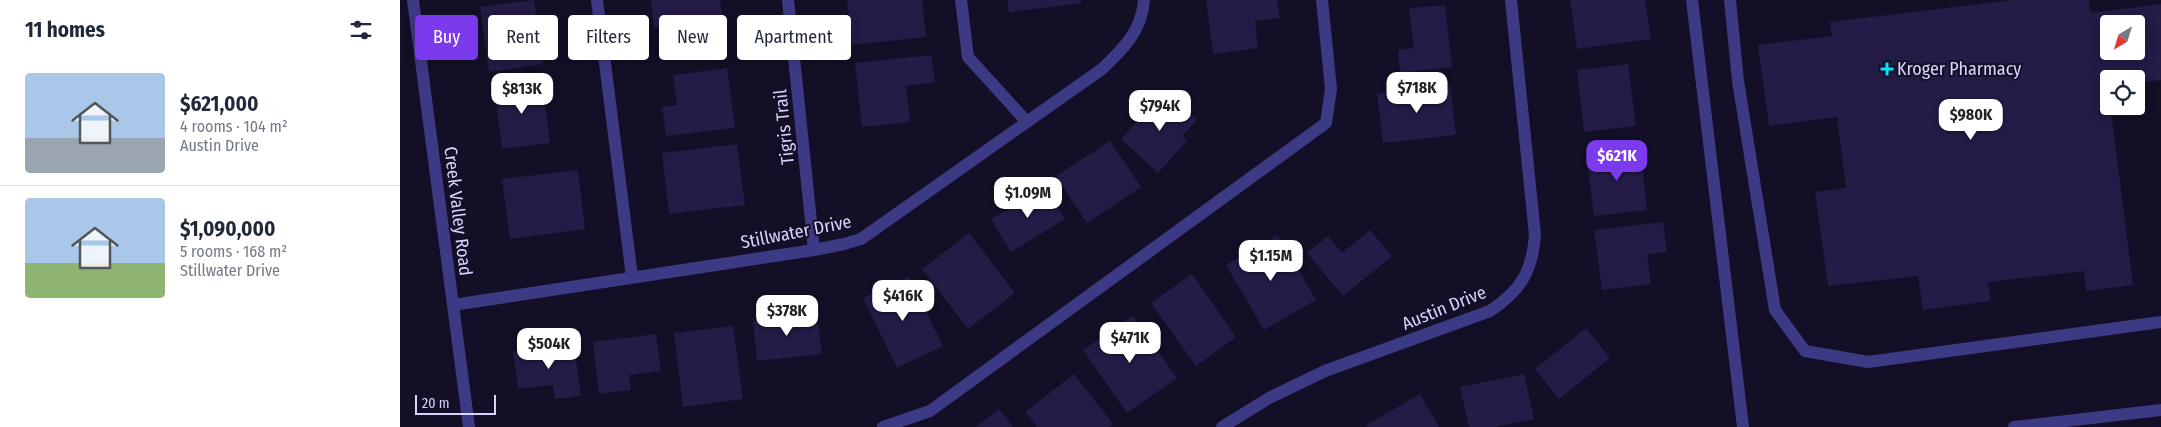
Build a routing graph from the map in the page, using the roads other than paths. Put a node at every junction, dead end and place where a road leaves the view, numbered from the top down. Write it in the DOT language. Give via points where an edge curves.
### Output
graph roads {
  1 [pos="413,0"];
  2 [pos="597,0"];
  3 [pos="788,0"];
  4 [pos="961,0"];
  5 [pos="1144,0"];
  6 [pos="1322,0"];
  7 [pos="1511,0"];
  8 [pos="1692,0"];
  9 [pos="1730,0"];
  10 [pos="1027,122"];
  11 [pos="814,250"];
  12 [pos="632,277"];
  13 [pos="453,305"];
  14 [pos="2161,322"];
  15 [pos="2161,410"];
  16 [pos="469,427"];
  17 [pos="883,427"];
  18 [pos="1222,427"];
  19 [pos="1742,427"];
  20 [pos="2014,427"];
  1 -- 13 [label="street, Creek Valley Road"];
  2 -- 12 [label="street"];
  3 -- 11 [label="street, Tigris Trail"];
  4 -- 10 [label="street" via="968,57"];
  5 -- 10 [label="street, Stillwater Drive" via="1138,28 1126,46 1102,69"];
  6 -- 17 [label="street" via="1331,88 1326,123 930,411"];
  7 -- 18 [label="street, Austin Drive" via="1535,235 1534,254 1524,279 1509,298 1490,310 1325,371 1269,398"];
  8 -- 19 [label="street"];
  9 -- 14 [label="street" via="1738,81 1775,310 1805,351 1868,362"];
  10 -- 11 [label="street, Stillwater Drive" via="860,239"];
  11 -- 12 [label="street, Stillwater Drive"];
  12 -- 13 [label="street, Stillwater Drive"];
  13 -- 16 [label="street, Creek Valley Road"];
  15 -- 20 [label="street"];
}
